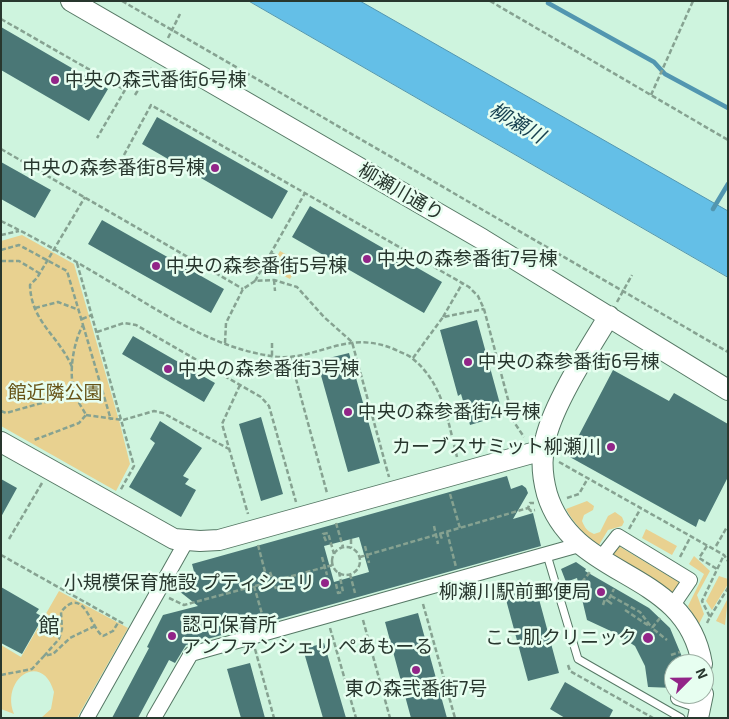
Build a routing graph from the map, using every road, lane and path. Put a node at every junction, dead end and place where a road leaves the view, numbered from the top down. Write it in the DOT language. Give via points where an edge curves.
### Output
graph roads {
  1 [pos="71,1"];
  2 [pos="122,1"];
  3 [pos="490,1"];
  4 [pos="693,1"];
  5 [pos="180,14"];
  6 [pos="1,18"];
  7 [pos="172,30"];
  8 [pos="156,62"];
  9 [pos="135,95"];
  10 [pos="651,95"];
  11 [pos="96,138"];
  12 [pos="728,140"];
  13 [pos="1,149"];
  14 [pos="124,155"];
  15 [pos="305,193"];
  16 [pos="85,197"];
  17 [pos="1,221"];
  18 [pos="20,230"];
  19 [pos="1,235"];
  20 [pos="54,248"];
  21 [pos="1,250"];
  22 [pos="271,253"];
  23 [pos="277,256"];
  24 [pos="1,260"];
  25 [pos="46,260"];
  26 [pos="76,262"];
  27 [pos="39,273"];
  28 [pos="632,275"];
  29 [pos="286,277"];
  30 [pos="274,280"];
  31 [pos="255,281"];
  32 [pos="284,281"];
  33 [pos="462,283"];
  34 [pos="243,289"];
  35 [pos="275,290"];
  36 [pos="623,290"];
  37 [pos="35,308"];
  38 [pos="484,309"];
  39 [pos="79,310"];
  40 [pos="611,312"];
  41 [pos="92,316"];
  42 [pos="443,317"];
  43 [pos="81,319"];
  44 [pos="83,325"];
  45 [pos="97,332"];
  46 [pos="352,342"];
  47 [pos="225,343"];
  48 [pos="272,343"];
  49 [pos="728,352"];
  50 [pos="272,357"];
  51 [pos="290,357"];
  52 [pos="413,358"];
  53 [pos="73,369"];
  54 [pos="240,385"];
  55 [pos="728,390"];
  56 [pos="74,394"];
  57 [pos="1,411"];
  58 [pos="86,415"];
  59 [pos="111,420"];
  60 [pos="123,420"];
  61 [pos="525,437"];
  62 [pos="1,442"];
  63 [pos="30,445"];
  64 [pos="229,449"];
  65 [pos="549,455"];
  66 [pos="458,462"];
  67 [pos="588,478"];
  68 [pos="44,480"];
  69 [pos="390,480"];
  70 [pos="449,488"];
  71 [pos="118,495"];
  72 [pos="328,497"];
  73 [pos="563,500"];
  74 [pos="297,506"];
  75 [pos="528,508"];
  76 [pos="641,508"];
  77 [pos="249,520"];
  78 [pos="335,520"];
  79 [pos="434,526"];
  80 [pos="448,527"];
  81 [pos="727,527"];
  82 [pos="460,528"];
  83 [pos="448,532"];
  84 [pos="628,532"];
  85 [pos="440,534"];
  86 [pos="691,536"];
  87 [pos="9,539"];
  88 [pos="351,539"];
  89 [pos="442,539"];
  90 [pos="187,540"];
  91 [pos="256,541"];
  92 [pos="326,541"];
  93 [pos="388,544"];
  94 [pos="438,544"];
  95 [pos="579,545"];
  96 [pos="365,546"];
  97 [pos="706,546"];
  98 [pos="716,546"];
  99 [pos="343,547"];
  100 [pos="351,548"];
  101 [pos="390,548"];
  102 [pos="334,554"];
  103 [pos="1,555"];
  104 [pos="547,555"];
  105 [pos="724,555"];
  106 [pos="322,557"];
  107 [pos="360,557"];
  108 [pos="678,560"];
  109 [pos="728,560"];
  110 [pos="369,563"];
  111 [pos="597,563"];
  112 [pos="333,565"];
  113 [pos="357,570"];
  114 [pos="717,570"];
  115 [pos="270,572"];
  116 [pos="339,572"];
  117 [pos="350,574"];
  118 [pos="359,574"];
  119 [pos="327,575"];
  120 [pos="460,579"];
  121 [pos="268,583"];
  122 [pos="336,584"];
  123 [pos="576,585"];
  124 [pos="254,586"];
  125 [pos="728,588"];
  126 [pos="276,589"];
  127 [pos="614,589"];
  128 [pos="166,596"];
  129 [pos="611,596"];
  130 [pos="422,600"];
  131 [pos="608,601"];
  132 [pos="612,604"];
  133 [pos="603,605"];
  134 [pos="360,608"];
  135 [pos="625,610"];
  136 [pos="666,612"];
  137 [pos="710,617"];
  138 [pos="119,621"];
  139 [pos="95,626"];
  140 [pos="330,626"];
  141 [pos="130,627"];
  142 [pos="652,628"];
  143 [pos="703,629"];
  144 [pos="267,633"];
  145 [pos="666,640"];
  146 [pos="254,646"];
  147 [pos="680,652"];
  148 [pos="674,654"];
  149 [pos="698,654"];
  150 [pos="44,656"];
  151 [pos="1,675"];
  152 [pos="87,718"];
  153 [pos="154,718"];
  154 [pos="274,718"];
  155 [pos="356,718"];
  156 [pos="390,718"];
  157 [pos="455,718"];
  158 [pos="681,718"];
  1 -- 40 [label="street, 柳瀬川通り"];
  2 -- 7 [label="path"];
  3 -- 10 [label="path"];
  4 -- 10 [label="path"];
  5 -- 7 [label="path"];
  6 -- 11 [label="path" via="126,90"];
  7 -- 36 [label="path"];
  8 -- 9 [label="path"];
  10 -- 12 [label="path"];
  13 -- 16 [label="path"];
  14 -- 15 [label="path" via="151,105"];
  15 -- 22 [label="path"];
  15 -- 33 [label="path"];
  16 -- 20 [label="path"];
  16 -- 34 [label="path"];
  17 -- 18 [label="path"];
  18 -- 19 [label="path"];
  18 -- 20 [label="path"];
  20 -- 25 [label="path"];
  20 -- 26 [label="path"];
  21 -- 25 [label="path" via="19,245"];
  22 -- 23 [label="path"];
  22 -- 31 [label="path"];
  24 -- 27 [label="path" via="19,261"];
  25 -- 27 [label="path"];
  25 -- 39 [label="path" via="67,271"];
  26 -- 41 [label="path"];
  26 -- 47 [label="path" via="188,329"];
  27 -- 37 [label="path" via="30,285"];
  28 -- 36 [label="path"];
  29 -- 32 [label="path"];
  30 -- 31 [label="path"];
  30 -- 32 [label="path"];
  30 -- 35 [label="path"];
  31 -- 34 [label="path"];
  32 -- 46 [label="path" via="297,287"];
  33 -- 38 [label="path" via="478,296"];
  33 -- 42 [label="path"];
  34 -- 47 [label="path" via="226,322"];
  36 -- 40 [label="path"];
  36 -- 49 [label="path"];
  37 -- 39 [label="path" via="58,302"];
  37 -- 53 [label="path" via="41,325 61,347"];
  38 -- 42 [label="path"];
  38 -- 61 [label="path" via="514,422"];
  39 -- 43 [label="path"];
  40 -- 55 [label="street, 柳瀬川通り"];
  40 -- 65 [label="street" via="555,413"];
  41 -- 43 [label="path"];
  41 -- 45 [label="path"];
  42 -- 52 [label="path"];
  43 -- 44 [label="path"];
  44 -- 53 [label="path" via="77,336"];
  44 -- 59 [label="path"];
  45 -- 54 [label="path" via="124,323 136,325"];
  45 -- 60 [label="path"];
  46 -- 51 [label="path"];
  46 -- 52 [label="path" via="383,345"];
  46 -- 69 [label="path"];
  47 -- 50 [label="path"];
  48 -- 50 [label="path"];
  50 -- 51 [label="path"];
  51 -- 72 [label="path"];
  52 -- 66 [label="path" via="434,381"];
  53 -- 56 [label="path"];
  54 -- 64 [label="path" via="222,424"];
  54 -- 74 [label="path" via="261,397 269,406"];
  56 -- 57 [label="path" via="6,413"];
  56 -- 58 [label="path"];
  58 -- 59 [label="path"];
  58 -- 63 [label="path" via="79,423 33,440"];
  59 -- 60 [label="path"];
  60 -- 64 [label="path" via="154,411 163,413"];
  60 -- 71 [label="path" via="134,466"];
  62 -- 90 [label="street" via="168,536"];
  64 -- 77 [label="path"];
  65 -- 67 [label="path"];
  65 -- 90 [label="street" via="219,540"];
  65 -- 95 [label="street" via="544,483 550,503 564,528"];
  67 -- 73 [label="path" via="579,494"];
  67 -- 76 [label="path"];
  68 -- 87 [label="path"];
  70 -- 82 [label="path"];
  75 -- 82 [label="path"];
  76 -- 84 [label="path"];
  76 -- 86 [label="path"];
  78 -- 99 [label="path"];
  79 -- 94 [label="path, bridge"];
  80 -- 83 [label="path"];
  81 -- 98 [label="path"];
  82 -- 83 [label="path"];
  83 -- 85 [label="path"];
  83 -- 120 [label="path"];
  85 -- 89 [label="path"];
  85 -- 101 [label="path"];
  86 -- 97 [label="path"];
  86 -- 108 [label="path"];
  88 -- 100 [label="path"];
  90 -- 152 [label="street"];
  91 -- 121 [label="path"];
  92 -- 102 [label="path" via="323,534 328,533"];
  93 -- 101 [label="path"];
  95 -- 104 [label="street"];
  95 -- 111 [label="street"];
  96 -- 110 [label="path, bridge"];
  97 -- 105 [label="path"];
  97 -- 114 [label="path" via="699,558"];
  99 -- 100 [label="path"];
  99 -- 102 [label="path"];
  100 -- 107 [label="path"];
  101 -- 107 [label="path"];
  102 -- 112 [label="path"];
  103 -- 138 [label="path"];
  104 -- 120 [label="street"];
  104 -- 158 [label="lane" via="578,659"];
  105 -- 109 [label="path"];
  105 -- 114 [label="path"];
  106 -- 119 [label="path, bridge"];
  107 -- 113 [label="path"];
  111 -- 123 [label="path"];
  111 -- 136 [label="street" via="655,591"];
  111 -- 136 [label="street" via="618,536 690,580"];
  112 -- 116 [label="path"];
  112 -- 121 [label="path"];
  113 -- 117 [label="path"];
  113 -- 118 [label="path"];
  114 -- 137 [label="path" via="702,601"];
  115 -- 126 [label="path, bridge"];
  116 -- 117 [label="path"];
  116 -- 122 [label="path" via="343,592 338,593"];
  117 -- 134 [label="path"];
  120 -- 134 [label="street"];
  121 -- 124 [label="path"];
  124 -- 128 [label="path" via="184,605"];
  124 -- 144 [label="path"];
  125 -- 137 [label="path"];
  127 -- 129 [label="path"];
  129 -- 131 [label="path"];
  129 -- 142 [label="path" via="640,612"];
  130 -- 157 [label="path"];
  131 -- 132 [label="path"];
  131 -- 133 [label="path" via="606,599"];
  134 -- 144 [label="street"];
  134 -- 156 [label="path"];
  135 -- 142 [label="path"];
  136 -- 142 [label="path"];
  136 -- 149 [label="street" via="689,627"];
  137 -- 143 [label="path"];
  138 -- 139 [label="path" via="113,631 103,636"];
  138 -- 141 [label="path"];
  139 -- 150 [label="path" via="70,638 53,654"];
  139 -- 150 [label="path" via="84,607 75,604 65,606 61,612 59,639"];
  140 -- 155 [label="path"];
  142 -- 145 [label="path"];
  144 -- 153 [label="street" via="191,654"];
  146 -- 154 [label="path"];
  147 -- 148 [label="path"];
  150 -- 151 [label="path" via="32,669"];
}
